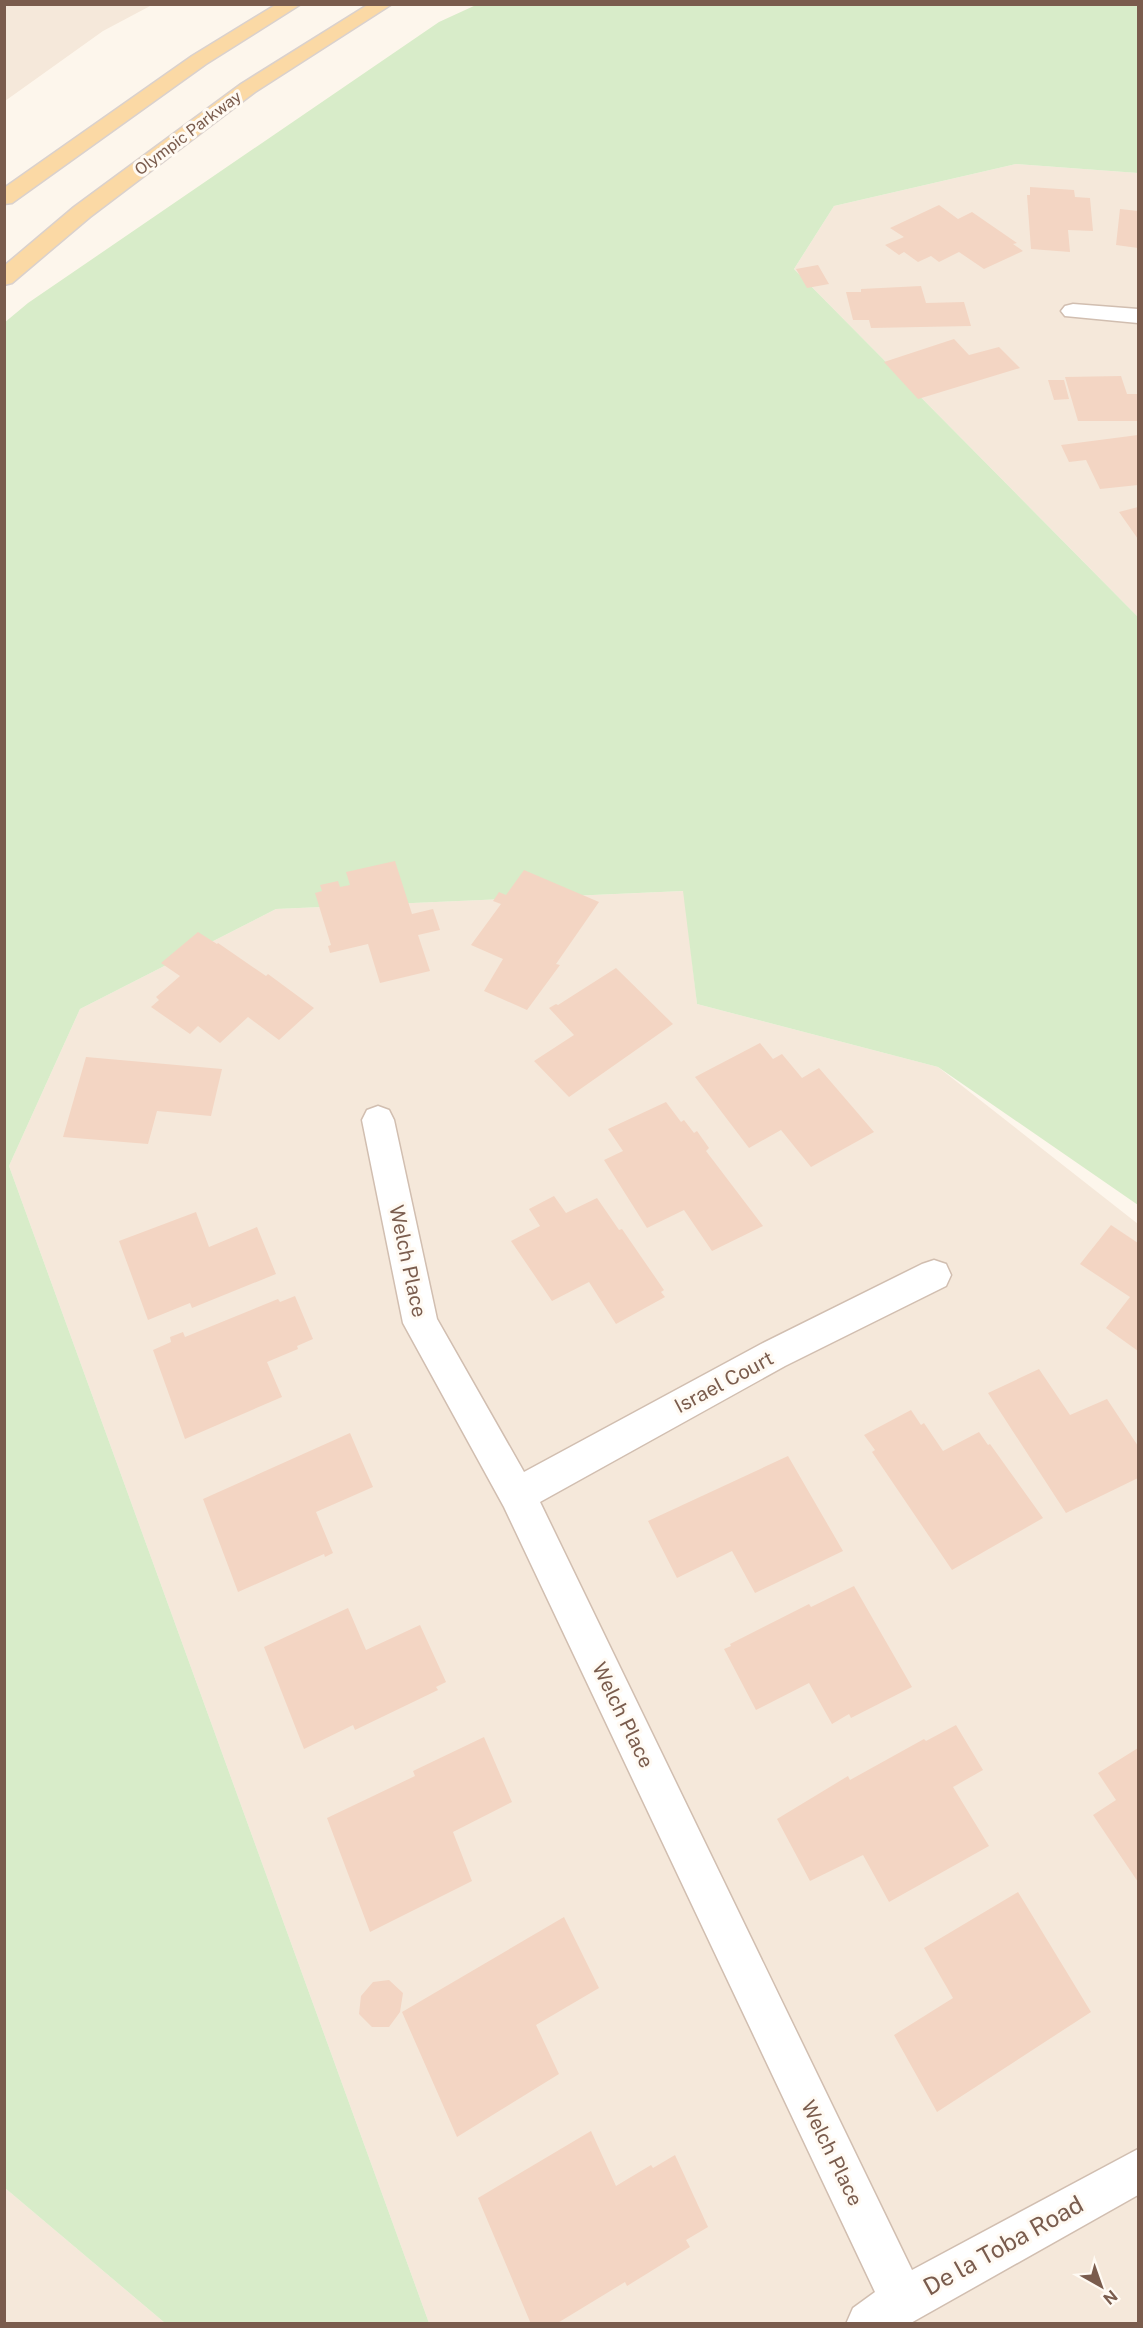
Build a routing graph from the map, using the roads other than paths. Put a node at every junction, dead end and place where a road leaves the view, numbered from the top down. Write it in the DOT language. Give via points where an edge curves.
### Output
graph roads {
  1 [pos="292,4"];
  2 [pos="383,4"];
  3 [pos="4,198"];
  4 [pos="4,278"];
  5 [pos="1073,311"];
  6 [pos="1138,316"];
  7 [pos="378,1120"];
  8 [pos="934,1275"];
  9 [pos="518,1495"];
  10 [pos="1138,2171"];
  11 [pos="886,2312"];
  1 -- 3 [label="main road" via="199,60"];
  2 -- 4 [label="main road, Olympic Parkway" via="248,88 82,212"];
  5 -- 6 [label="street"];
  7 -- 9 [label="street, Welch Place" via="420,1323"];
  8 -- 9 [label="street, Israel Court" via="773,1355"];
  9 -- 11 [label="street, Welch Place"];
  10 -- 11 [label="street, De la Toba Road"];
}
